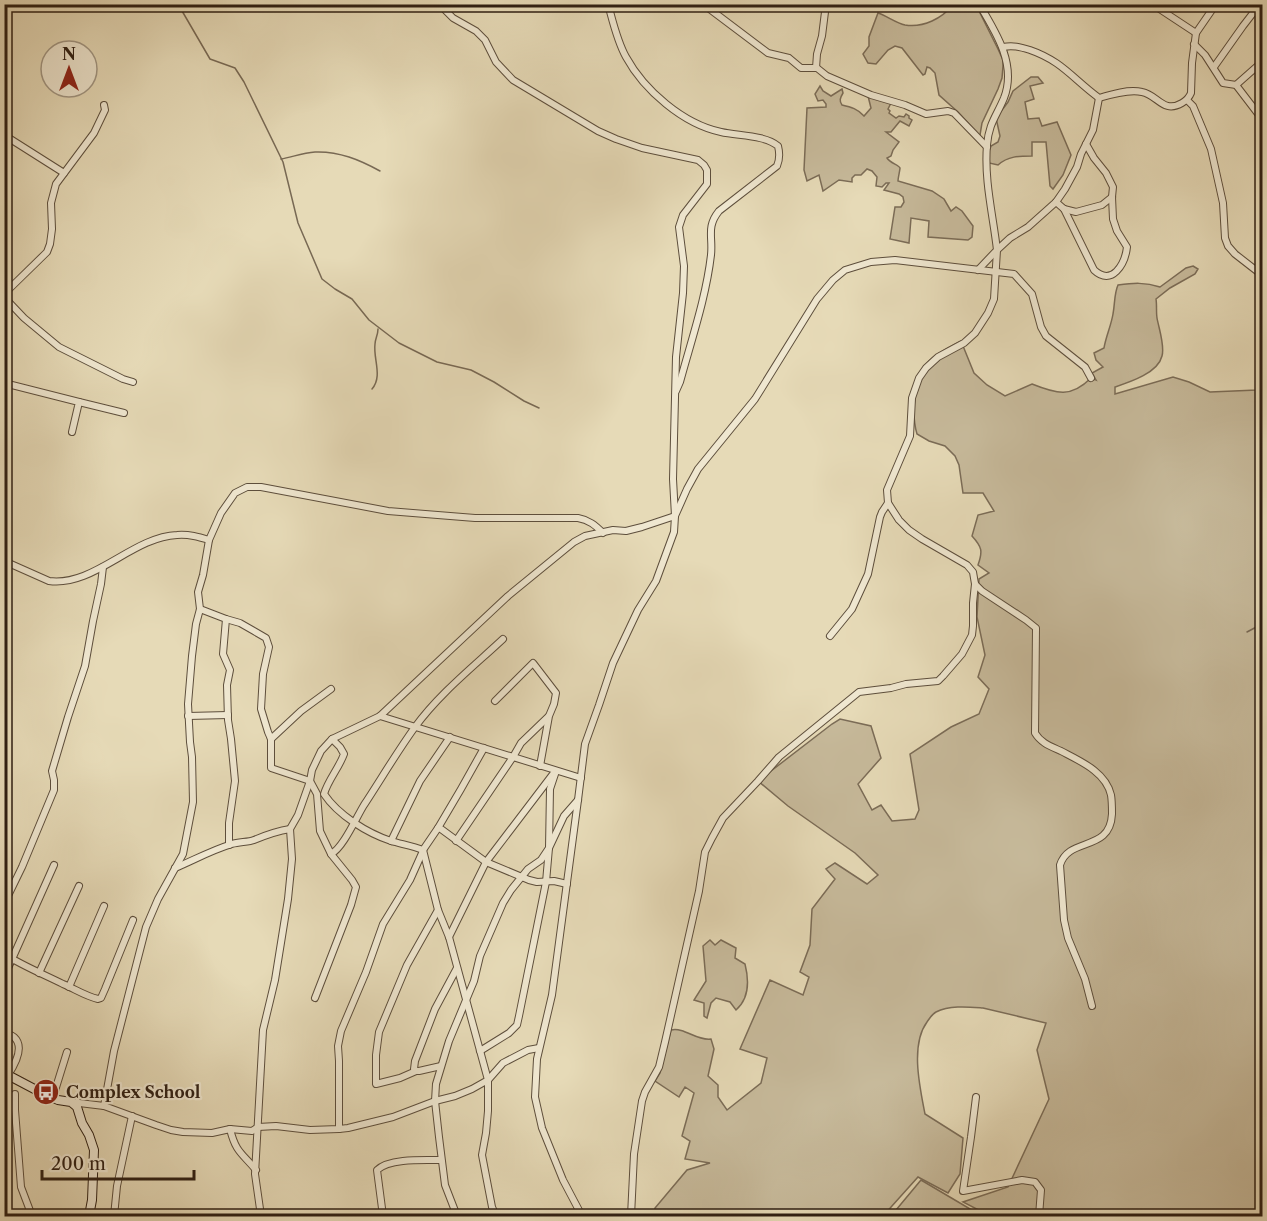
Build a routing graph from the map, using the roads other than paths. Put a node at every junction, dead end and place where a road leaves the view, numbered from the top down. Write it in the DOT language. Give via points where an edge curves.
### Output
graph roads {
  1 [pos="439,4"];
  2 [pos="608,4"];
  3 [pos="703,4"];
  4 [pos="826,4"];
  5 [pos="979,4"];
  6 [pos="1152,4"];
  7 [pos="1216,4"];
  8 [pos="1261,5"];
  9 [pos="1196,33"];
  10 [pos="1194,44"];
  11 [pos="1003,47"];
  12 [pos="1263,62"];
  13 [pos="1214,67"];
  14 [pos="816,68"];
  15 [pos="1236,85"];
  16 [pos="1099,98"];
  17 [pos="1187,100"];
  18 [pos="104,105"];
  19 [pos="1263,119"];
  20 [pos="4,135"];
  21 [pos="1086,144"];
  22 [pos="987,147"];
  23 [pos="64,173"];
  24 [pos="1112,197"];
  25 [pos="1056,201"];
  26 [pos="1064,209"];
  27 [pos="997,250"];
  28 [pos="978,270"];
  29 [pos="996,271"];
  30 [pos="1263,275"];
  31 [pos="4,296"];
  32 [pos="1091,378"];
  33 [pos="133,382"];
  34 [pos="4,383"];
  35 [pos="675,394"];
  36 [pos="79,402"];
  37 [pos="123,413"];
  38 [pos="72,432"];
  39 [pos="888,503"];
  40 [pos="675,516"];
  41 [pos="603,532"];
  42 [pos="209,540"];
  43 [pos="4,561"];
  44 [pos="103,567"];
  45 [pos="975,584"];
  46 [pos="200,609"];
  47 [pos="226,619"];
  48 [pos="831,636"];
  49 [pos="503,639"];
  50 [pos="331,689"];
  51 [pos="495,701"];
  52 [pos="228,715"];
  53 [pos="188,716"];
  54 [pos="380,716"];
  55 [pos="549,716"];
  56 [pos="415,726"];
  57 [pos="450,737"];
  58 [pos="271,739"];
  59 [pos="332,739"];
  60 [pos="484,748"];
  61 [pos="513,757"];
  62 [pos="540,766"];
  63 [pos="556,771"];
  64 [pos="581,778"];
  65 [pos="310,781"];
  66 [pos="579,800"];
  67 [pos="353,822"];
  68 [pos="438,828"];
  69 [pos="290,829"];
  70 [pos="391,841"];
  71 [pos="456,841"];
  72 [pos="229,845"];
  73 [pos="549,848"];
  74 [pos="423,850"];
  75 [pos="331,854"];
  76 [pos="486,862"];
  77 [pos="54,865"];
  78 [pos="175,869"];
  79 [pos="522,877"];
  80 [pos="546,882"];
  81 [pos="567,884"];
  82 [pos="79,886"];
  83 [pos="4,903"];
  84 [pos="104,906"];
  85 [pos="438,910"];
  86 [pos="133,920"];
  87 [pos="449,937"];
  88 [pos="4,954"];
  89 [pos="13,959"];
  90 [pos="457,968"];
  91 [pos="39,973"];
  92 [pos="4,977"];
  93 [pos="69,987"];
  94 [pos="315,998"];
  95 [pos="465,1000"];
  96 [pos="1092,1006"];
  97 [pos="4,1032"];
  98 [pos="539,1048"];
  99 [pos="480,1051"];
  100 [pos="67,1052"];
  101 [pos="441,1066"];
  102 [pos="416,1071"];
  103 [pos="6,1074"];
  104 [pos="488,1080"];
  105 [pos="15,1094"];
  106 [pos="53,1097"];
  107 [pos="976,1097"];
  108 [pos="435,1101"];
  109 [pos="70,1102"];
  110 [pos="104,1106"];
  111 [pos="132,1116"];
  112 [pos="258,1127"];
  113 [pos="230,1129"];
  114 [pos="339,1129"];
  115 [pos="441,1160"];
  116 [pos="256,1170"];
  117 [pos="32,1216"];
  118 [pos="89,1216"];
  119 [pos="114,1216"];
  120 [pos="261,1216"];
  121 [pos="382,1216"];
  122 [pos="457,1216"];
  123 [pos="496,1216"];
  124 [pos="582,1216"];
  125 [pos="631,1216"];
  126 [pos="1039,1216"];
  1 -- 35 [label="street" via="453,18 476,31 496,62 529,90 616,139 698,160 704,165 707,184 680,222 684,275"];
  2 -- 35 [label="street" via="625,55 656,96 691,120 715,131 768,140 778,146 780,153 777,166 713,218 703,299"];
  3 -- 14 [label="street" via="768,53 789,58 801,68"];
  4 -- 14 [label="street"];
  5 -- 11 [label="street"];
  6 -- 9 [label="street"];
  7 -- 9 [label="street"];
  8 -- 13 [label="street"];
  9 -- 10 [label="street"];
  10 -- 13 [label="street"];
  10 -- 17 [label="street" via="1191,93"];
  11 -- 16 [label="street" via="1013,45 1051,59"];
  11 -- 22 [label="street" via="1008,82 988,132"];
  12 -- 15 [label="street"];
  13 -- 15 [label="street" via="1223,83"];
  14 -- 22 [label="street" via="827,76 926,114 954,113"];
  15 -- 19 [label="street"];
  16 -- 17 [label="street" via="1140,91 1167,107"];
  16 -- 21 [label="street"];
  17 -- 30 [label="street" via="1211,148 1227,246"];
  18 -- 23 [label="street" via="94,133"];
  20 -- 23 [label="street"];
  21 -- 24 [label="street" via="1110,180"];
  21 -- 25 [label="street"];
  22 -- 27 [label="street" via="986,173"];
  23 -- 31 [label="street" via="51,202 52,229 47,252"];
  24 -- 26 [label="street" via="1102,205 1076,212"];
  24 -- 26 [label="street" via="1113,219 1127,247 1122,265 1108,276 1094,270"];
  25 -- 26 [label="street"];
  25 -- 27 [label="street"];
  27 -- 28 [label="street"];
  27 -- 29 [label="street"];
  28 -- 29 [label="street"];
  28 -- 40 [label="street" via="903,261 871,262 845,270 817,299 755,399 698,469"];
  29 -- 32 [label="street" via="1014,274 1029,289 1046,336 1085,367"];
  29 -- 39 [label="street" via="994,299 975,333 938,357 919,378 912,398 910,436 887,490"];
  31 -- 33 [label="street" via="58,346"];
  34 -- 36 [label="street"];
  35 -- 40 [label="street"];
  36 -- 37 [label="street"];
  36 -- 38 [label="street"];
  39 -- 45 [label="street" via="909,530 971,568"];
  39 -- 48 [label="street" via="880,517 868,574 852,609"];
  40 -- 41 [label="street" via="626,531"];
  40 -- 64 [label="street" via="674,532 656,581 613,663 585,744"];
  41 -- 42 [label="street" via="578,518 475,518 388,511 255,486 235,493"];
  41 -- 54 [label="street" via="585,536 556,556"];
  42 -- 44 [label="street" via="174,535 139,546"];
  42 -- 46 [label="street" via="198,592"];
  43 -- 44 [label="street" via="56,582"];
  44 -- 83 [label="street" via="85,666 52,771 54,790"];
  45 -- 96 [label="street" via="1036,628 1035,733 1039,740 1096,772 1105,780 1112,798 1108,831 1070,851 1060,865 1068,938"];
  45 -- 125 [label="street" via="972,634 962,654 938,681 859,692 779,757 723,818 712,838 705,852 661,1059 642,1101"];
  46 -- 47 [label="street"];
  46 -- 53 [label="street"];
  47 -- 52 [label="street" via="223,654 230,670"];
  47 -- 58 [label="street" via="266,638 269,646 261,709"];
  49 -- 56 [label="street" via="439,698"];
  50 -- 58 [label="street"];
  51 -- 55 [label="street" via="533,663 556,693"];
  52 -- 53 [label="street"];
  52 -- 72 [label="street" via="235,782"];
  53 -- 78 [label="street" via="193,802 183,854"];
  54 -- 56 [label="street"];
  54 -- 59 [label="street"];
  55 -- 61 [label="street" via="521,743"];
  55 -- 62 [label="street"];
  56 -- 57 [label="street"];
  56 -- 67 [label="street"];
  57 -- 60 [label="street"];
  57 -- 70 [label="street" via="420,781"];
  58 -- 65 [label="street" via="271,768"];
  59 -- 65 [label="street" via="321,751"];
  59 -- 67 [label="street" via="344,754 324,794"];
  60 -- 61 [label="street"];
  60 -- 68 [label="street"];
  61 -- 62 [label="street"];
  61 -- 71 [label="street"];
  62 -- 63 [label="street"];
  63 -- 64 [label="street"];
  63 -- 73 [label="street" via="550,789"];
  63 -- 76 [label="street"];
  64 -- 66 [label="street"];
  65 -- 69 [label="street"];
  65 -- 75 [label="street" via="317,794 320,831"];
  66 -- 73 [label="street" via="564,816"];
  66 -- 81 [label="street"];
  67 -- 70 [label="street"];
  67 -- 75 [label="street" via="344,841"];
  68 -- 71 [label="street"];
  68 -- 74 [label="street"];
  69 -- 72 [label="street"];
  69 -- 112 [label="street" via="288,899 263,1030"];
  70 -- 74 [label="street"];
  71 -- 76 [label="street"];
  72 -- 78 [label="street"];
  73 -- 79 [label="street"];
  73 -- 80 [label="street"];
  74 -- 85 [label="street"];
  74 -- 114 [label="street" via="383,924 341,1031"];
  75 -- 94 [label="street" via="356,887"];
  76 -- 79 [label="street"];
  76 -- 87 [label="street"];
  77 -- 89 [label="street"];
  78 -- 110 [label="street" via="146,927"];
  79 -- 80 [label="street"];
  79 -- 95 [label="street" via="499,912"];
  80 -- 81 [label="street"];
  80 -- 99 [label="street" via="517,1025"];
  81 -- 98 [label="street" via="552,995"];
  82 -- 91 [label="street"];
  84 -- 93 [label="street"];
  85 -- 87 [label="street"];
  85 -- 102 [label="street" via="407,965 379,1032 376,1084"];
  86 -- 93 [label="street" via="101,998"];
  87 -- 90 [label="street"];
  88 -- 89 [label="street"];
  89 -- 91 [label="street"];
  89 -- 92 [label="street"];
  90 -- 95 [label="street"];
  90 -- 102 [label="street" via="435,1009"];
  91 -- 93 [label="street"];
  95 -- 99 [label="street"];
  95 -- 101 [label="street"];
  97 -- 103 [label="street" via="14,1037 19,1051"];
  98 -- 104 [label="street" via="503,1063"];
  98 -- 124 [label="street" via="535,1097 542,1128"];
  99 -- 104 [label="street"];
  100 -- 106 [label="street"];
  101 -- 102 [label="street"];
  101 -- 108 [label="street"];
  103 -- 106 [label="main road"];
  104 -- 108 [label="street"];
  104 -- 123 [label="street" via="482,1155"];
  105 -- 117 [label="street" via="21,1187"];
  106 -- 109 [label="main road"];
  107 -- 126 [label="street" via="963,1191 1022,1180 1035,1182 1041,1190"];
  108 -- 114 [label="street" via="393,1117"];
  108 -- 115 [label="street"];
  109 -- 110 [label="street"];
  109 -- 118 [label="main road" via="78,1107 94,1150"];
  110 -- 111 [label="street"];
  111 -- 113 [label="street" via="183,1132"];
  111 -- 119 [label="street"];
  112 -- 113 [label="street" via="252,1131"];
  112 -- 114 [label="street"];
  112 -- 116 [label="street"];
  113 -- 116 [label="street" via="235,1147"];
  115 -- 121 [label="street" via="382,1165 377,1170"];
  115 -- 122 [label="street" via="445,1185"];
  116 -- 120 [label="street"];
}
